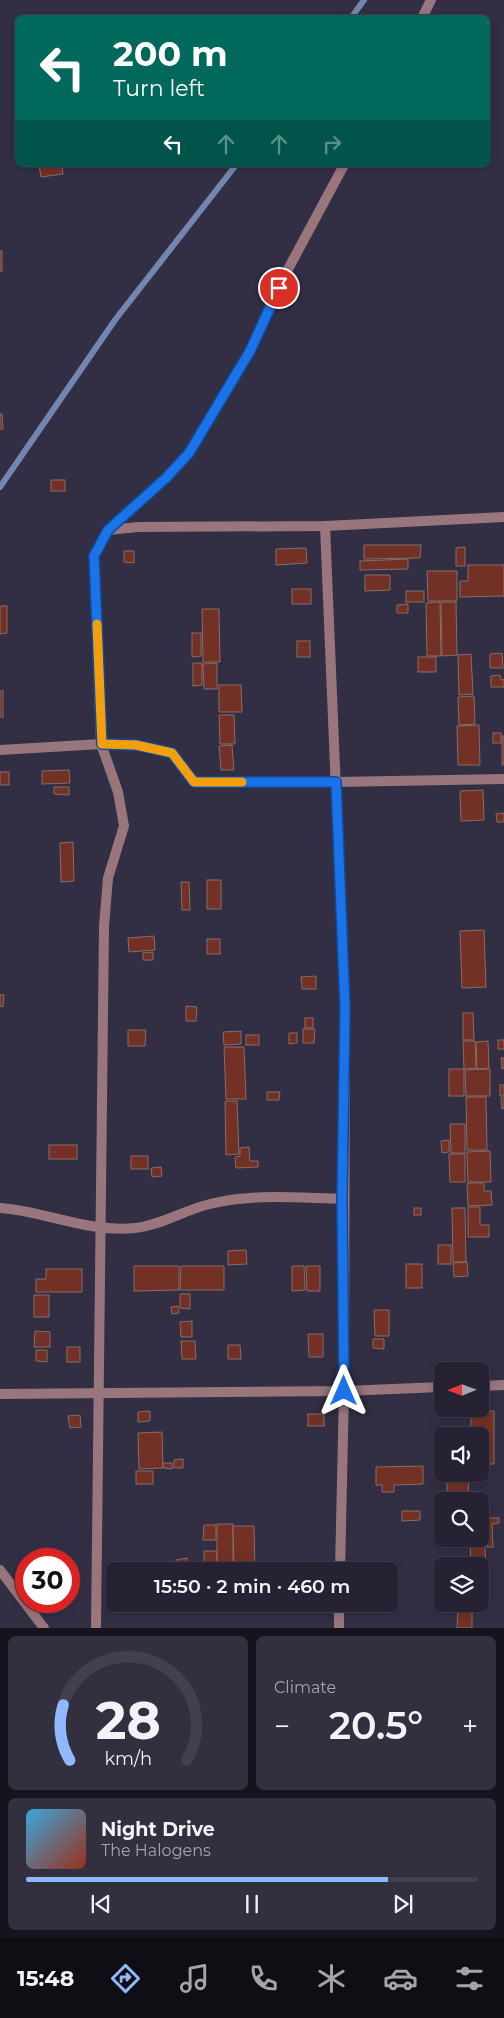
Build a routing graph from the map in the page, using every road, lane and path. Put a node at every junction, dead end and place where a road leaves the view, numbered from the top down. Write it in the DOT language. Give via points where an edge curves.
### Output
graph roads {
  1 [pos="431,0"];
  2 [pos="424,15"];
  3 [pos="343,167"];
  4 [pos="504,517"];
  5 [pos="325,526"];
  6 [pos="108,530"];
  7 [pos="102,744"];
  8 [pos="0,750"];
  9 [pos="504,779"];
  10 [pos="336,782"];
  11 [pos="342,1199"];
  12 [pos="0,1208"];
  13 [pos="99,1228"];
  14 [pos="504,1385"];
  15 [pos="489,1386"];
  16 [pos="434,1388"];
  17 [pos="344,1391"];
  18 [pos="99,1393"];
  19 [pos="0,1394"];
  20 [pos="340,1562"];
  21 [pos="0,1570"];
  22 [pos="339,1612"];
  23 [pos="44,1628"];
  24 [pos="96,1628"];
  25 [pos="339,1628"];
  1 -- 2 [label="street"];
  3 -- 6 [label="street" via="286,273 250,351 189,453"];
  4 -- 5 [label="street"];
  5 -- 6 [label="street"];
  5 -- 10 [label="street"];
  6 -- 7 [label="street" via="94,556"];
  7 -- 8 [label="street"];
  7 -- 10 [label="street" via="136,745 172,753 194,782"];
  7 -- 13 [label="street" via="118,792 124,826 108,878 104,926"];
  9 -- 10 [label="street"];
  10 -- 11 [label="street" via="345,1008"];
  11 -- 13 [label="street" via="250,1197 208,1204 165,1221 134,1228"];
  11 -- 17 [label="street"];
  12 -- 13 [label="street"];
  13 -- 18 [label="street"];
  14 -- 15 [label="street"];
  16 -- 17 [label="street"];
  17 -- 18 [label="street"];
  17 -- 20 [label="street"];
  18 -- 19 [label="street"];
  18 -- 24 [label="street"];
  21 -- 23 [label="street"];
  22 -- 25 [label="street"];
}
